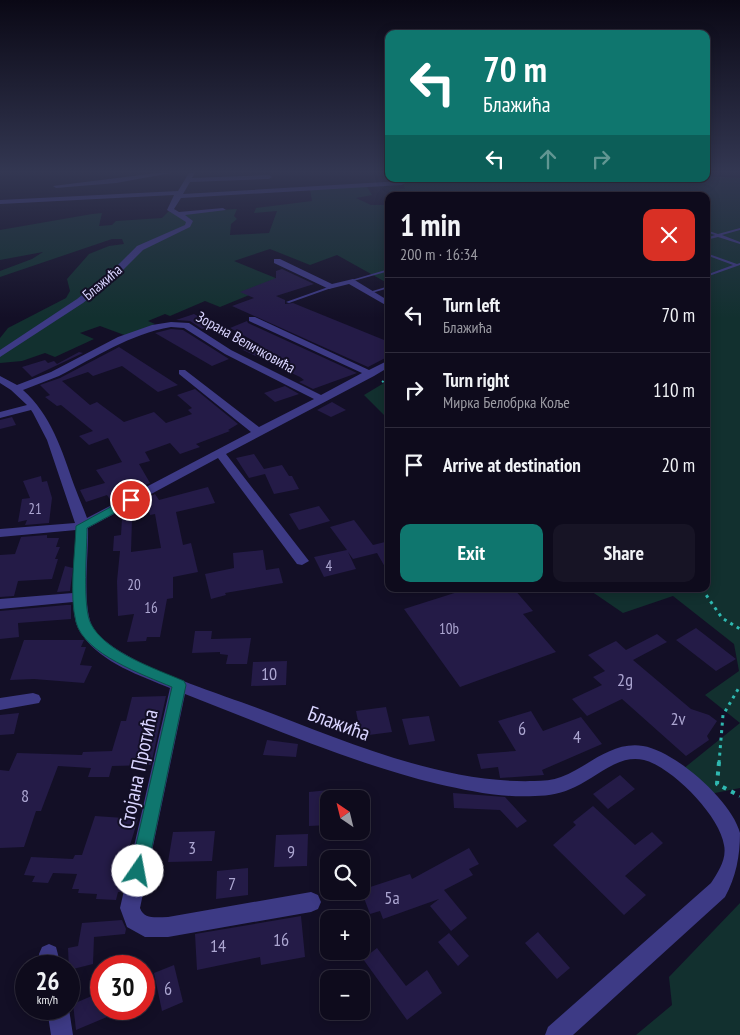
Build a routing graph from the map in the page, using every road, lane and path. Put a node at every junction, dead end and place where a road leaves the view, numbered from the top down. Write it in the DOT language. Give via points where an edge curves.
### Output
graph roads {
  1 [pos="190,221"];
  2 [pos="740,229"];
  3 [pos="710,233"];
  4 [pos="718,236"];
  5 [pos="710,238"];
  6 [pos="740,243"];
  7 [pos="710,255"];
  8 [pos="277,260"];
  9 [pos="738,265"];
  10 [pos="385,271"];
  11 [pos="710,275"];
  12 [pos="350,282"];
  13 [pos="332,287"];
  14 [pos="385,288"];
  15 [pos="368,293"];
  16 [pos="288,302"];
  17 [pos="385,303"];
  18 [pos="252,319"];
  19 [pos="0,354"];
  20 [pos="385,365"];
  21 [pos="182,372"];
  22 [pos="371,374"];
  23 [pos="0,380"];
  24 [pos="16,389"];
  25 [pos="322,400"];
  26 [pos="34,406"];
  27 [pos="0,415"];
  28 [pos="257,432"];
  29 [pos="220,453"];
  30 [pos="82,526"];
  31 [pos="0,534"];
  32 [pos="302,561"];
  33 [pos="704,592"];
  34 [pos="81,597"];
  35 [pos="0,604"];
  36 [pos="740,629"];
  37 [pos="179,685"];
  38 [pos="740,686"];
  39 [pos="33,699"];
  40 [pos="0,704"];
  41 [pos="740,796"];
  42 [pos="310,902"];
  43 [pos="60,1020"];
  44 [pos="62,1035"];
  45 [pos="556,1035"];
  1 -- 19 [label="street, Блажића" via="188,226 140,248 80,302"];
  2 -- 4 [label="lane"];
  3 -- 4 [label="lane"];
  4 -- 5 [label="lane"];
  4 -- 6 [label="lane"];
  7 -- 9 [label="lane"];
  8 -- 13 [label="street"];
  9 -- 11 [label="lane"];
  10 -- 12 [label="lane"];
  12 -- 13 [label="street"];
  12 -- 15 [label="street"];
  13 -- 16 [label="lane"];
  14 -- 15 [label="lane"];
  15 -- 17 [label="street"];
  18 -- 22 [label="street"];
  20 -- 22 [label="street"];
  21 -- 28 [label="street"];
  22 -- 25 [label="street"];
  23 -- 24 [label="street, Блажића"];
  24 -- 25 [label="street, Зорана Величковића" via="59,372 102,346 160,326 179,324"];
  24 -- 26 [label="street, Блажића"];
  25 -- 28 [label="street"];
  26 -- 27 [label="street"];
  26 -- 30 [label="street, Блажића" via="49,427"];
  28 -- 29 [label="street"];
  29 -- 30 [label="street"];
  29 -- 32 [label="street"];
  30 -- 31 [label="street"];
  30 -- 34 [label="street, Блажића"];
  33 -- 36 [label="path" via="728,626"];
  34 -- 35 [label="street"];
  34 -- 37 [label="street, Блажића" via="83,623 97,643"];
  37 -- 42 [label="street, Стојана Протића" via="130,908 134,920 145,927 168,927"];
  37 -- 45 [label="street, Блажића" via="349,750 418,772 493,786 559,786 621,753 644,753 661,760 705,795 721,812 734,846 732,864 718,890"];
  38 -- 41 [label="path" via="723,715 717,784"];
  39 -- 40 [label="street"];
  43 -- 44 [label="street"];
}
